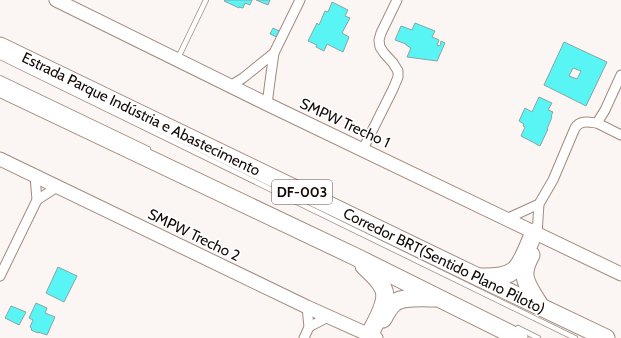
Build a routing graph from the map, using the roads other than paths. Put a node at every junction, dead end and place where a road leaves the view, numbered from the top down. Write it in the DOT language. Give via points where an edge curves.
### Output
graph roads {
  1 [pos="56,0"];
  2 [pos="206,0"];
  3 [pos="300,0"];
  4 [pos="397,0"];
  5 [pos="0,46"];
  6 [pos="274,53"];
  7 [pos="0,57"];
  8 [pos="177,59"];
  9 [pos="621,75"];
  10 [pos="0,78"];
  11 [pos="230,86"];
  12 [pos="0,88"];
  13 [pos="267,104"];
  14 [pos="597,123"];
  15 [pos="621,135"];
  16 [pos="363,149"];
  17 [pos="151,150"];
  18 [pos="0,159"];
  19 [pos="34,176"];
  20 [pos="57,187"];
  21 [pos="37,200"];
  22 [pos="539,204"];
  23 [pos="506,219"];
  24 [pos="537,234"];
  25 [pos="356,257"];
  26 [pos="621,274"];
  27 [pos="0,276"];
  28 [pos="478,277"];
  29 [pos="440,298"];
  30 [pos="307,307"];
  31 [pos="541,307"];
  32 [pos="328,317"];
  33 [pos="309,327"];
  34 [pos="517,332"];
  35 [pos="373,337"];
  36 [pos="304,338"];
  37 [pos="538,338"];
  38 [pos="575,338"];
  39 [pos="606,338"];
  1 -- 8 [label="street, SMPW Trecho 1"];
  2 -- 8 [label="lane"];
  3 -- 6 [label="street"];
  4 -- 16 [label="street" via="381,34 380,46 398,71 398,77"];
  5 -- 28 [label="highway, Estrada Parque Indústria e Abastecimento / DF-003"];
  6 -- 11 [label="street"];
  6 -- 13 [label="street"];
  7 -- 38 [label="lane, Corredor BRT(Sentido Plano Piloto)"];
  8 -- 11 [label="street, SMPW Trecho 1"];
  9 -- 14 [label="street"];
  10 -- 17 [label="lane"];
  11 -- 13 [label="street, SMPW Trecho 1"];
  12 -- 25 [label="highway, DF-003"];
  13 -- 16 [label="street, SMPW Trecho 1"];
  14 -- 15 [label="street"];
  14 -- 22 [label="street" via="582,122 575,128 553,180"];
  16 -- 23 [label="street, SMPW Trecho 1"];
  18 -- 19 [label="street, SMPW Trecho 2"];
  19 -- 20 [label="street, SMPW Trecho 2"];
  19 -- 21 [label="street"];
  20 -- 21 [label="street"];
  20 -- 30 [label="street, SMPW Trecho 2"];
  21 -- 27 [label="street"];
  22 -- 23 [label="street"];
  22 -- 24 [label="street"];
  23 -- 24 [label="street, SMPW Trecho 1"];
  24 -- 26 [label="street, SMPW Trecho 1"];
  24 -- 28 [label="highway" via="513,271 505,275"];
  24 -- 31 [label="highway" via="525,276 531,292"];
  25 -- 29 [label="highway, DF-003"];
  25 -- 35 [label="highway" via="378,281 385,293"];
  28 -- 31 [label="highway, Estrada Parque Indústria e Abastecimento / DF-003"];
  29 -- 34 [label="highway, DF-003"];
  29 -- 35 [label="highway" via="405,299 395,302"];
  30 -- 32 [label="street, SMPW Trecho 2"];
  30 -- 33 [label="street"];
  31 -- 39 [label="highway, Estrada Parque Indústria e Abastecimento / DF-003"];
  32 -- 33 [label="street"];
  32 -- 35 [label="street, SMPW Trecho 2"];
  33 -- 36 [label="street"];
  34 -- 37 [label="lane"];
}
